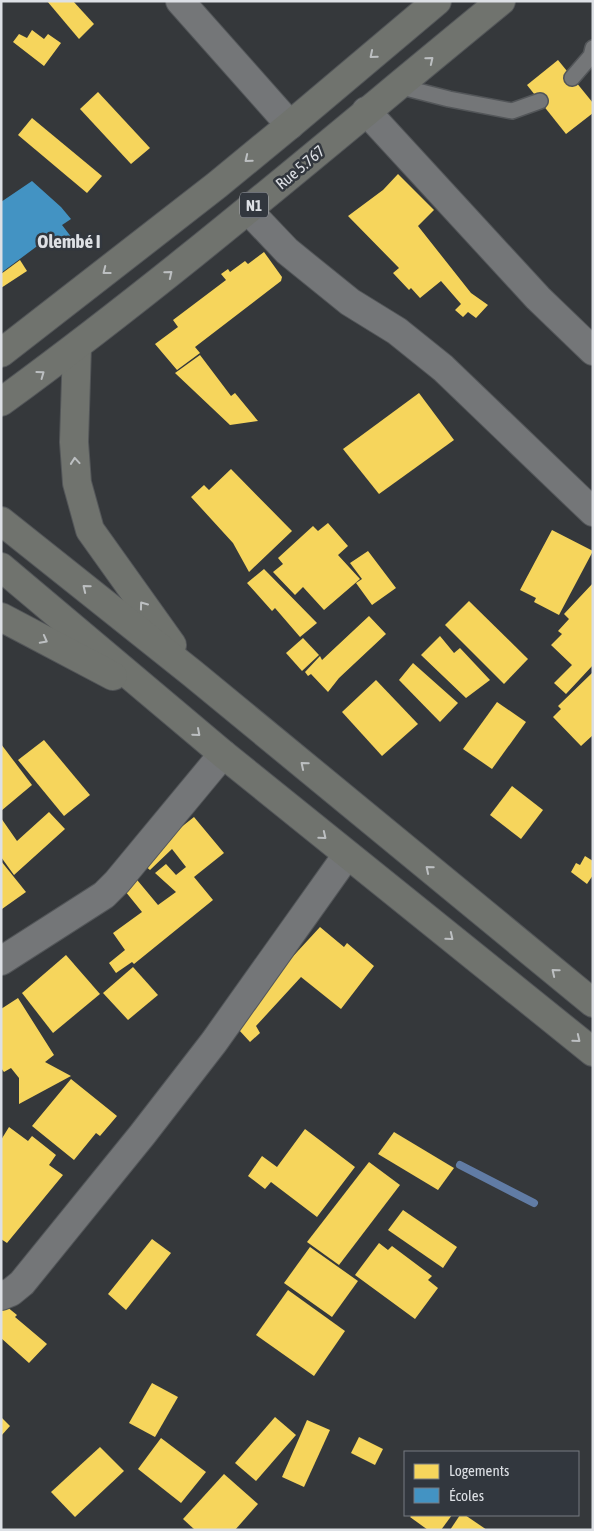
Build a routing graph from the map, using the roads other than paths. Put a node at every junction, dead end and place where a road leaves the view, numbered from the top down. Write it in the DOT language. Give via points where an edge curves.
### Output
graph roads {
  1 [pos="180,1"];
  2 [pos="436,1"];
  3 [pos="502,1"];
  4 [pos="593,48"];
  5 [pos="572,78"];
  6 [pos="398,86"];
  7 [pos="540,101"];
  8 [pos="366,112"];
  9 [pos="290,125"];
  10 [pos="248,210"];
  11 [pos="77,347"];
  12 [pos="593,351"];
  13 [pos="1,353"];
  14 [pos="1,402"];
  15 [pos="593,512"];
  16 [pos="1,521"];
  17 [pos="1,567"];
  18 [pos="1,617"];
  19 [pos="192,673"];
  20 [pos="160,701"];
  21 [pos="222,754"];
  22 [pos="347,855"];
  23 [pos="1,961"];
  24 [pos="593,1003"];
  25 [pos="593,1052"];
  26 [pos="1,1296"];
  1 -- 9 [label="street"];
  2 -- 9 [label="highway, N1, one-way"];
  6 -- 3 [label="highway, Rue 5.767 / N1, one-way"];
  4 -- 5 [label="lane" via="591,56"];
  6 -- 7 [label="lane" via="512,112"];
  6 -- 8 [label="highway, Rue 5.767 / N1"];
  8 -- 10 [label="highway, Rue 5.767 / N1"];
  8 -- 12 [label="street" via="538,298"];
  9 -- 13 [label="highway, N1, one-way"];
  11 -- 10 [label="highway, Rue 5.767 / N1, one-way"];
  10 -- 15 [label="street" via="287,251 350,302 397,330 443,368"];
  14 -- 11 [label="highway, Rue 5.767 / N1, one-way"];
  19 -- 11 [label="highway, one-way" via="90,530 77,483 74,442"];
  19 -- 16 [label="highway, one-way"];
  17 -- 20 [label="highway"];
  18 -- 20 [label="highway, one-way"];
  24 -- 19 [label="highway, one-way"];
  20 -- 21 [label="highway, one-way"];
  21 -- 22 [label="highway, one-way"];
  21 -- 23 [label="street" via="104,895"];
  22 -- 25 [label="highway, one-way"];
  22 -- 26 [label="street" via="214,1042 148,1127 22,1283"];
}
